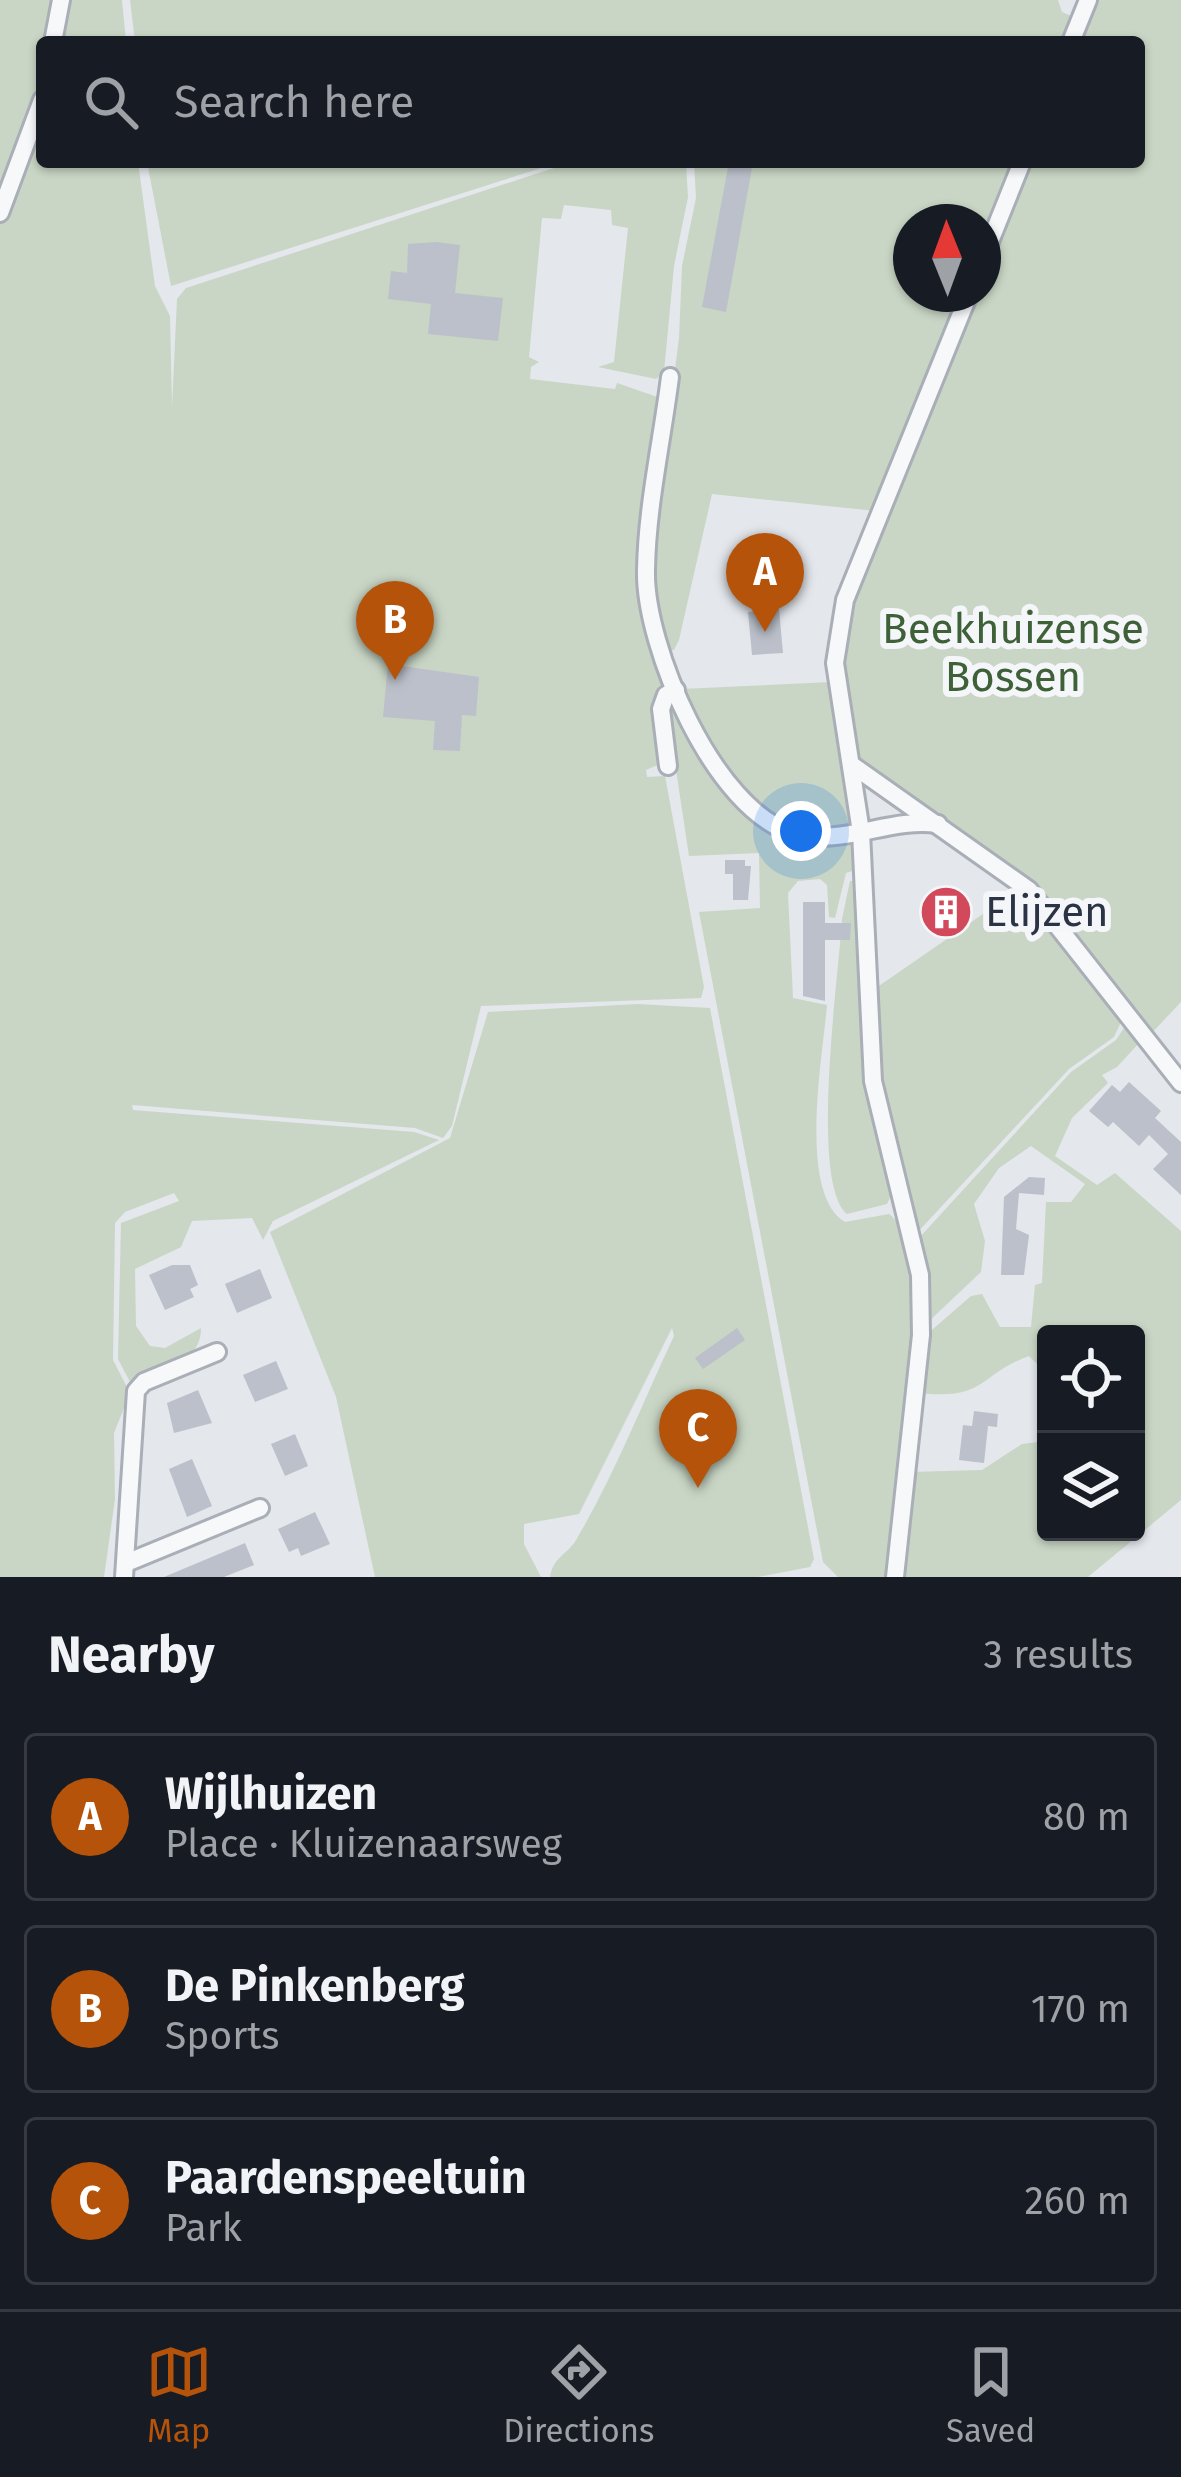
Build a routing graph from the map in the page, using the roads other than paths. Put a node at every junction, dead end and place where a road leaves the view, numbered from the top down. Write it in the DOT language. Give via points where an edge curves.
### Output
graph roads {
  1 [pos="61,0"];
  2 [pos="1084,2"];
  3 [pos="54,36"];
  4 [pos="1073,36"];
  5 [pos="36,116"];
  6 [pos="1020,168"];
  7 [pos="0,214"];
  8 [pos="1001,214"];
  9 [pos="962,312"];
  10 [pos="670,377"];
  11 [pos="676,690"];
  12 [pos="852,765"];
  13 [pos="668,766"];
  14 [pos="938,824"];
  15 [pos="861,832"];
  16 [pos="1181,1083"];
  17 [pos="217,1352"];
  18 [pos="260,1508"];
  19 [pos="125,1570"];
  20 [pos="895,1577"];
  1 -- 3 [label="street"];
  2 -- 4 [label="street"];
  5 -- 7 [label="street"];
  6 -- 8 [label="street"];
  9 -- 12 [label="street" via="845,600 835,663"];
  10 -- 11 [label="street" via="646,571"];
  11 -- 13 [label="street" via="661,709"];
  11 -- 15 [label="street" via="713,762 769,821 801,835"];
  12 -- 14 [label="street"];
  12 -- 15 [label="street"];
  14 -- 15 [label="street" via="902,821"];
  14 -- 16 [label="street" via="1046,908"];
  15 -- 20 [label="street" via="873,1081 920,1275"];
  17 -- 19 [label="street" via="136,1391"];
  18 -- 19 [label="street"];
}
